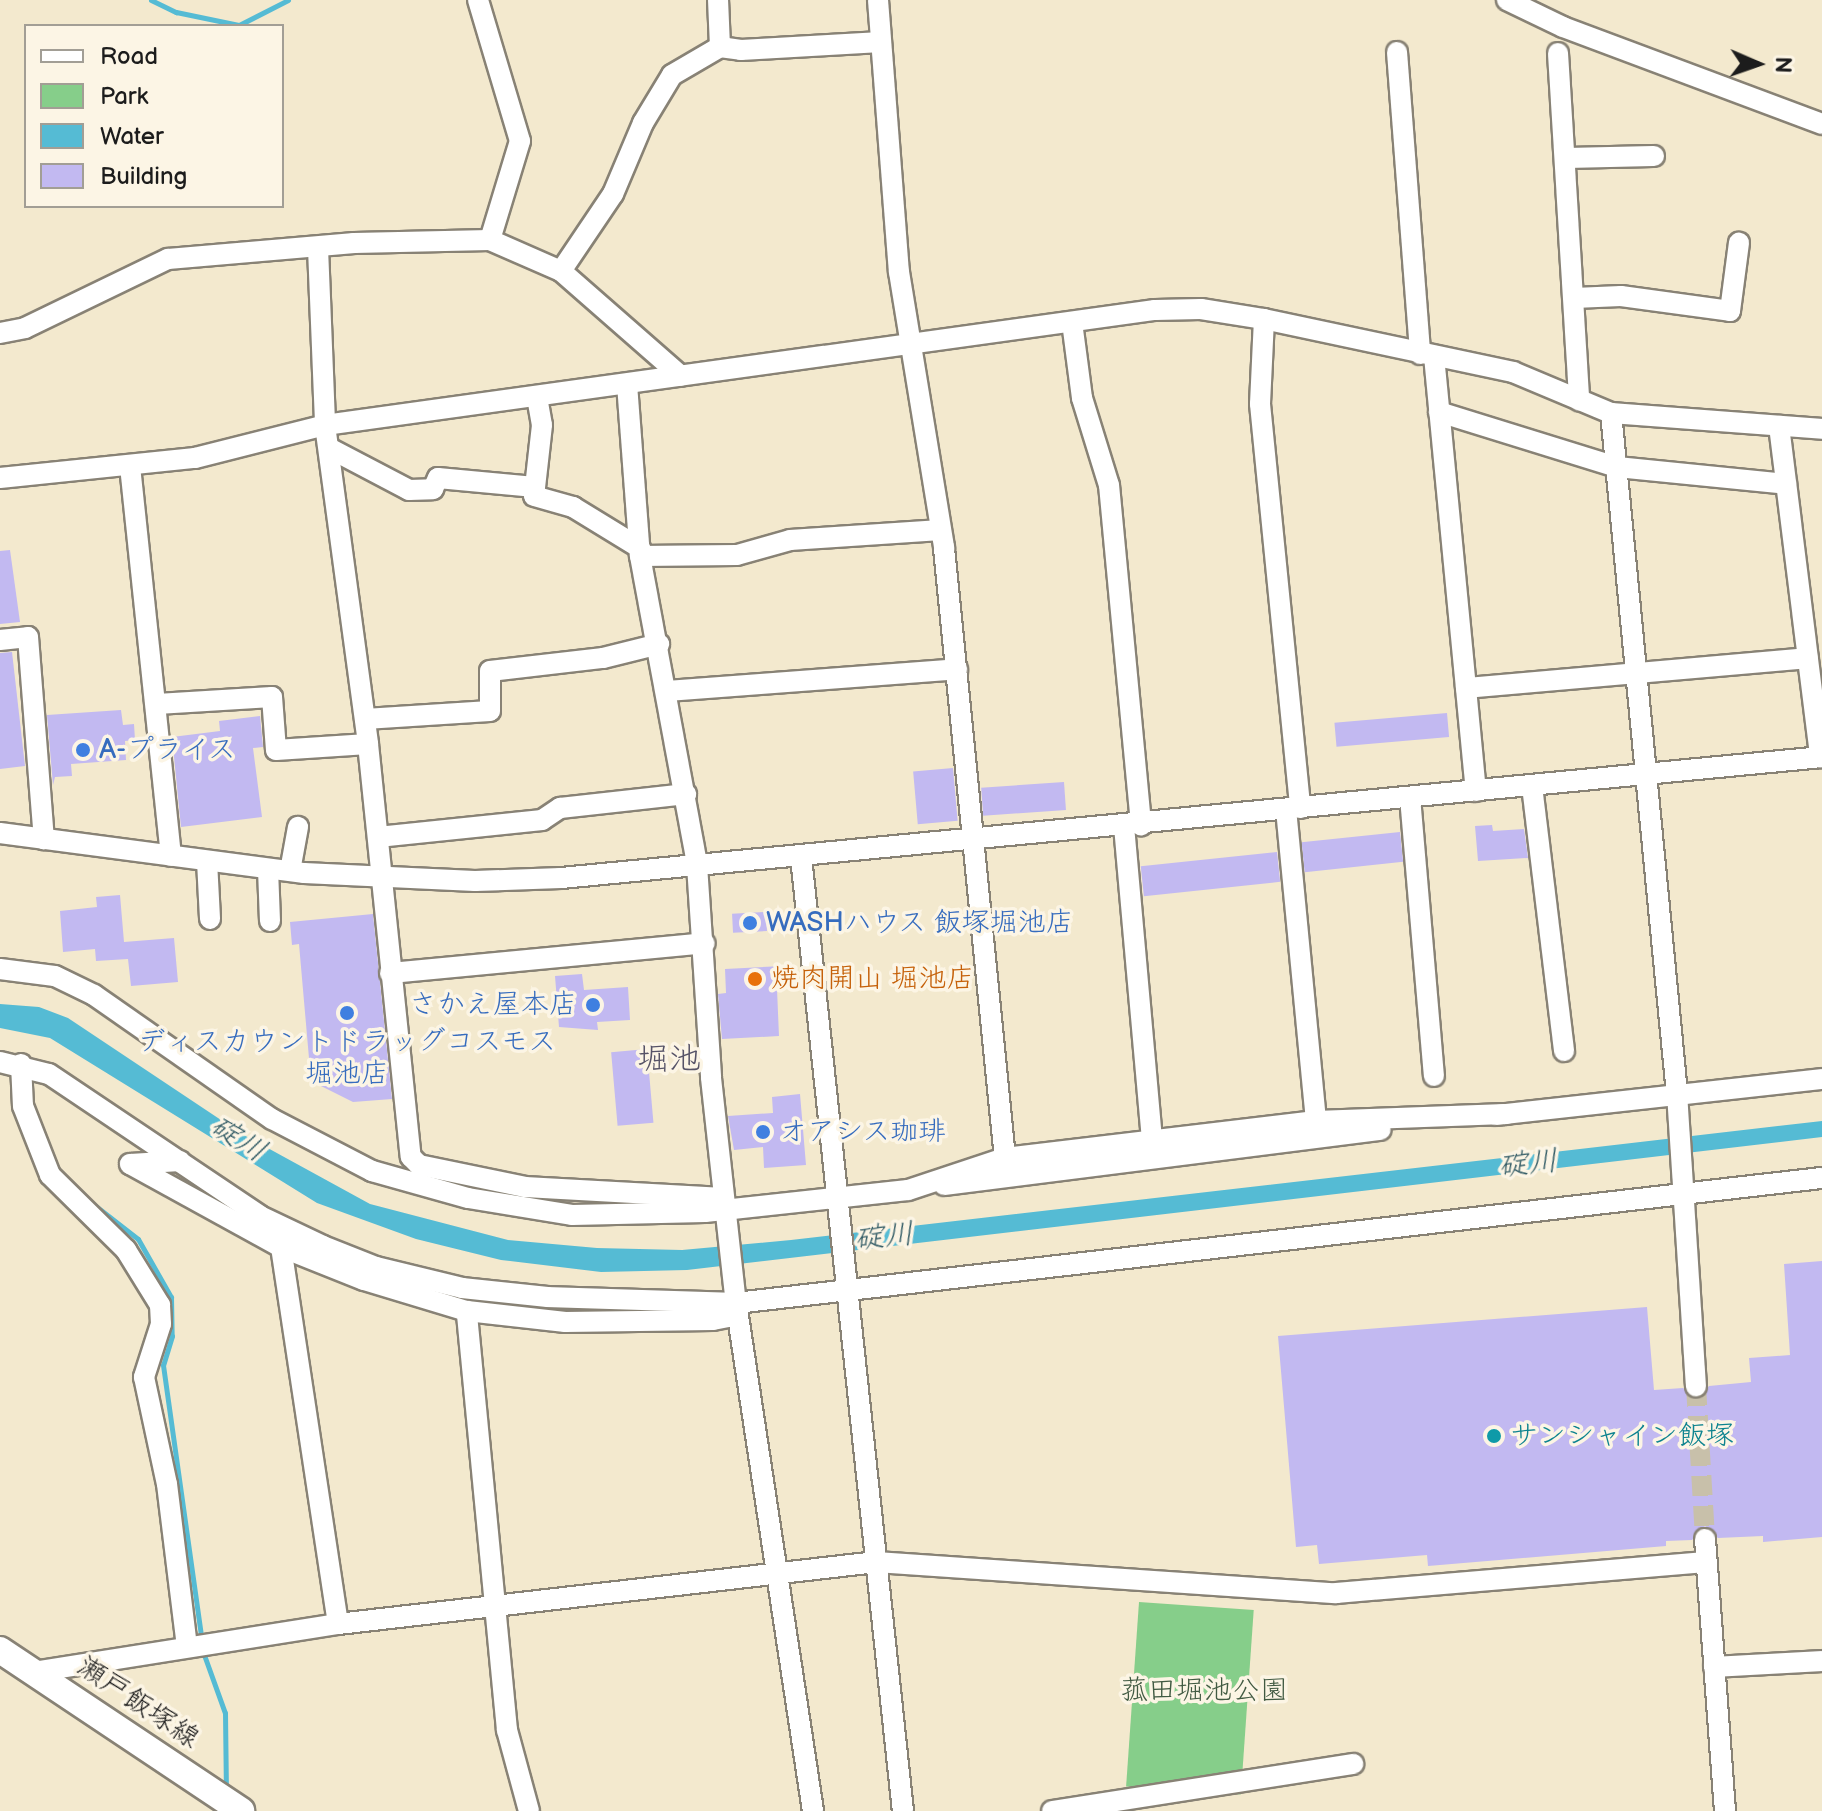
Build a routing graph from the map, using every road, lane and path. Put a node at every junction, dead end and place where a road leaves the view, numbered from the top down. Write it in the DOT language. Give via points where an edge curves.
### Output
graph roads {
  1 [pos="478,0"];
  2 [pos="718,0"];
  3 [pos="878,0"];
  4 [pos="1507,0"];
  5 [pos="881,42"];
  6 [pos="720,47"];
  7 [pos="1397,52"];
  8 [pos="1558,53"];
  9 [pos="1822,124"];
  10 [pos="1654,156"];
  11 [pos="1566,158"];
  12 [pos="490,240"];
  13 [pos="1739,243"];
  14 [pos="318,248"];
  15 [pos="561,271"];
  16 [pos="1574,298"];
  17 [pos="1264,319"];
  18 [pos="1072,322"];
  19 [pos="0,333"];
  20 [pos="909,347"];
  21 [pos="1427,355"];
  22 [pos="681,376"];
  23 [pos="627,384"];
  24 [pos="537,397"];
  25 [pos="1579,400"];
  26 [pos="1439,412"];
  27 [pos="1611,413"];
  28 [pos="325,425"];
  29 [pos="1779,426"];
  30 [pos="1822,429"];
  31 [pos="331,449"];
  32 [pos="130,466"];
  33 [pos="1617,467"];
  34 [pos="0,478"];
  35 [pos="1786,484"];
  36 [pos="535,487"];
  37 [pos="941,530"];
  38 [pos="640,552"];
  39 [pos="0,640"];
  40 [pos="659,644"];
  41 [pos="1808,658"];
  42 [pos="957,669"];
  43 [pos="1637,676"];
  44 [pos="1466,688"];
  45 [pos="667,691"];
  46 [pos="157,704"];
  47 [pos="365,719"];
  48 [pos="368,744"];
  49 [pos="1821,757"];
  50 [pos="1647,776"];
  51 [pos="1532,786"];
  52 [pos="1476,791"];
  53 [pos="686,794"];
  54 [pos="1410,797"];
  55 [pos="1293,809"];
  56 [pos="1132,825"];
  57 [pos="298,827"];
  58 [pos="0,833"];
  59 [pos="378,837"];
  60 [pos="44,839"];
  61 [pos="975,840"];
  62 [pos="171,856"];
  63 [pos="801,857"];
  64 [pos="207,861"];
  65 [pos="697,865"];
  66 [pos="268,869"];
  67 [pos="290,871"];
  68 [pos="381,879"];
  69 [pos="210,919"];
  70 [pos="270,921"];
  71 [pos="705,943"];
  72 [pos="0,969"];
  73 [pos="390,973"];
  74 [pos="1564,1051"];
  75 [pos="0,1062"];
  76 [pos="21,1064"];
  77 [pos="1434,1076"];
  78 [pos="1822,1079"];
  79 [pos="1677,1095"];
  80 [pos="1507,1114"];
  81 [pos="1316,1121"];
  82 [pos="1152,1140"];
  83 [pos="1005,1158"];
  84 [pos="180,1161"];
  85 [pos="1822,1178"];
  86 [pos="908,1190"];
  87 [pos="1683,1190"];
  88 [pos="837,1199"];
  89 [pos="725,1207"];
  90 [pos="281,1247"];
  91 [pos="847,1285"];
  92 [pos="736,1305"];
  93 [pos="467,1311"];
  94 [pos="1696,1386"];
  95 [pos="1705,1539"];
  96 [pos="876,1562"];
  97 [pos="1706,1562"];
  98 [pos="775,1570"];
  99 [pos="494,1605"];
  100 [pos="338,1624"];
  101 [pos="195,1645"];
  102 [pos="2,1653"];
  103 [pos="1822,1661"];
  104 [pos="1714,1667"];
  105 [pos="34,1672"];
  106 [pos="1353,1764"];
  107 [pos="238,1809"];
  108 [pos="529,1811"];
  109 [pos="813,1811"];
  110 [pos="903,1811"];
  111 [pos="1052,1811"];
  112 [pos="1725,1811"];
  1 -- 12 [label="street" via="520,141"];
  2 -- 6 [label="street"];
  3 -- 5 [label="street"];
  4 -- 9 [label="street" via="1563,27"];
  5 -- 6 [label="street"];
  5 -- 20 [label="street"];
  6 -- 15 [label="street" via="672,75 643,123 613,194"];
  7 -- 21 [label="street"];
  8 -- 11 [label="street"];
  10 -- 11 [label="street"];
  11 -- 16 [label="street"];
  12 -- 14 [label="street"];
  12 -- 15 [label="street"];
  13 -- 16 [label="street" via="1730,311 1621,296"];
  14 -- 19 [label="street" via="168,259 25,328"];
  14 -- 28 [label="street"];
  15 -- 22 [label="street"];
  16 -- 25 [label="street"];
  17 -- 18 [label="street" via="1201,309"];
  17 -- 21 [label="street"];
  17 -- 55 [label="street" via="1260,404"];
  18 -- 20 [label="street"];
  18 -- 56 [label="street" via="1082,398 1109,485"];
  20 -- 22 [label="street"];
  20 -- 37 [label="street"];
  21 -- 25 [label="street" via="1513,372"];
  21 -- 26 [label="street"];
  22 -- 23 [label="street"];
  23 -- 24 [label="street"];
  23 -- 38 [label="street"];
  24 -- 28 [label="street"];
  24 -- 36 [label="street" via="542,425"];
  25 -- 27 [label="street"];
  26 -- 33 [label="street"];
  26 -- 44 [label="street"];
  27 -- 29 [label="street"];
  27 -- 33 [label="street"];
  28 -- 31 [label="street"];
  28 -- 32 [label="street" via="195,458"];
  29 -- 30 [label="street"];
  29 -- 35 [label="street"];
  31 -- 36 [label="street" via="409,490 433,489 438,478"];
  31 -- 47 [label="street"];
  32 -- 34 [label="street"];
  32 -- 46 [label="street"];
  33 -- 35 [label="street"];
  33 -- 43 [label="street"];
  35 -- 41 [label="street"];
  36 -- 38 [label="street" via="534,496 573,507"];
  37 -- 38 [label="street" via="790,540 737,555"];
  37 -- 42 [label="street"];
  38 -- 40 [label="street"];
  39 -- 60 [label="street" via="28,637"];
  40 -- 45 [label="street"];
  40 -- 47 [label="street" via="603,658 490,671 490,711"];
  41 -- 43 [label="street"];
  41 -- 49 [label="street"];
  42 -- 45 [label="street"];
  42 -- 61 [label="street"];
  43 -- 44 [label="street"];
  43 -- 50 [label="street"];
  44 -- 52 [label="street"];
  45 -- 53 [label="street"];
  46 -- 48 [label="street" via="272,697 276,750"];
  46 -- 62 [label="street"];
  47 -- 48 [label="street"];
  48 -- 59 [label="street"];
  49 -- 50 [label="street"];
  50 -- 51 [label="street"];
  50 -- 79 [label="street"];
  51 -- 52 [label="street"];
  51 -- 74 [label="street"];
  52 -- 54 [label="street"];
  53 -- 59 [label="street" via="560,808 542,820"];
  53 -- 65 [label="street"];
  54 -- 55 [label="street"];
  54 -- 77 [label="street"];
  55 -- 56 [label="street"];
  55 -- 81 [label="street"];
  56 -- 61 [label="street"];
  56 -- 82 [label="street"];
  57 -- 67 [label="street"];
  58 -- 60 [label="street"];
  59 -- 68 [label="street"];
  60 -- 62 [label="street"];
  61 -- 63 [label="street"];
  61 -- 83 [label="street"];
  62 -- 64 [label="street"];
  63 -- 65 [label="street"];
  63 -- 88 [label="street"];
  64 -- 66 [label="street"];
  64 -- 69 [label="street"];
  65 -- 68 [label="street" via="561,878"];
  65 -- 71 [label="street"];
  66 -- 67 [label="street"];
  66 -- 70 [label="street"];
  67 -- 68 [label="street"];
  68 -- 73 [label="street"];
  71 -- 73 [label="street"];
  71 -- 89 [label="street" via="711,1078"];
  72 -- 89 [label="street" via="55,976 94,995 272,1119 372,1171 468,1198 572,1215 643,1216"];
  73 -- 89 [label="street" via="407,1148 419,1165 587,1195"];
  75 -- 76 [label="street"];
  76 -- 84 [label="street" via="49,1074"];
  76 -- 101 [label="street" via="23,1106 50,1175 126,1250 160,1305 161,1324 144,1377"];
  78 -- 79 [label="street"];
  79 -- 80 [label="street"];
  79 -- 87 [label="street"];
  80 -- 81 [label="street"];
  80 -- 86 [label="street"];
  81 -- 82 [label="street"];
  82 -- 83 [label="street"];
  83 -- 86 [label="street"];
  84 -- 90 [label="street" via="130,1164"];
  84 -- 92 [label="street" via="260,1216 376,1267 462,1288"];
  85 -- 87 [label="street"];
  86 -- 88 [label="street"];
  87 -- 91 [label="street"];
  87 -- 94 [label="street"];
  88 -- 89 [label="street"];
  88 -- 91 [label="street"];
  89 -- 92 [label="street"];
  90 -- 93 [label="street" via="364,1280"];
  90 -- 100 [label="street"];
  91 -- 92 [label="street"];
  91 -- 96 [label="street"];
  92 -- 93 [label="street" via="713,1320 565,1322"];
  92 -- 98 [label="street"];
  93 -- 99 [label="street"];
  95 -- 97 [label="street"];
  96 -- 97 [label="street" via="1336,1593"];
  96 -- 98 [label="street"];
  96 -- 110 [label="street"];
  97 -- 104 [label="street"];
  98 -- 99 [label="street"];
  98 -- 109 [label="street"];
  99 -- 100 [label="street"];
  99 -- 108 [label="street" via="507,1730"];
  100 -- 101 [label="street"];
  101 -- 105 [label="street"];
  102 -- 105 [label="main road, 瀬戸飯塚線"];
  103 -- 104 [label="street"];
  104 -- 112 [label="street"];
  105 -- 107 [label="main road, 瀬戸飯塚線"];
  106 -- 111 [label="street"];
}
